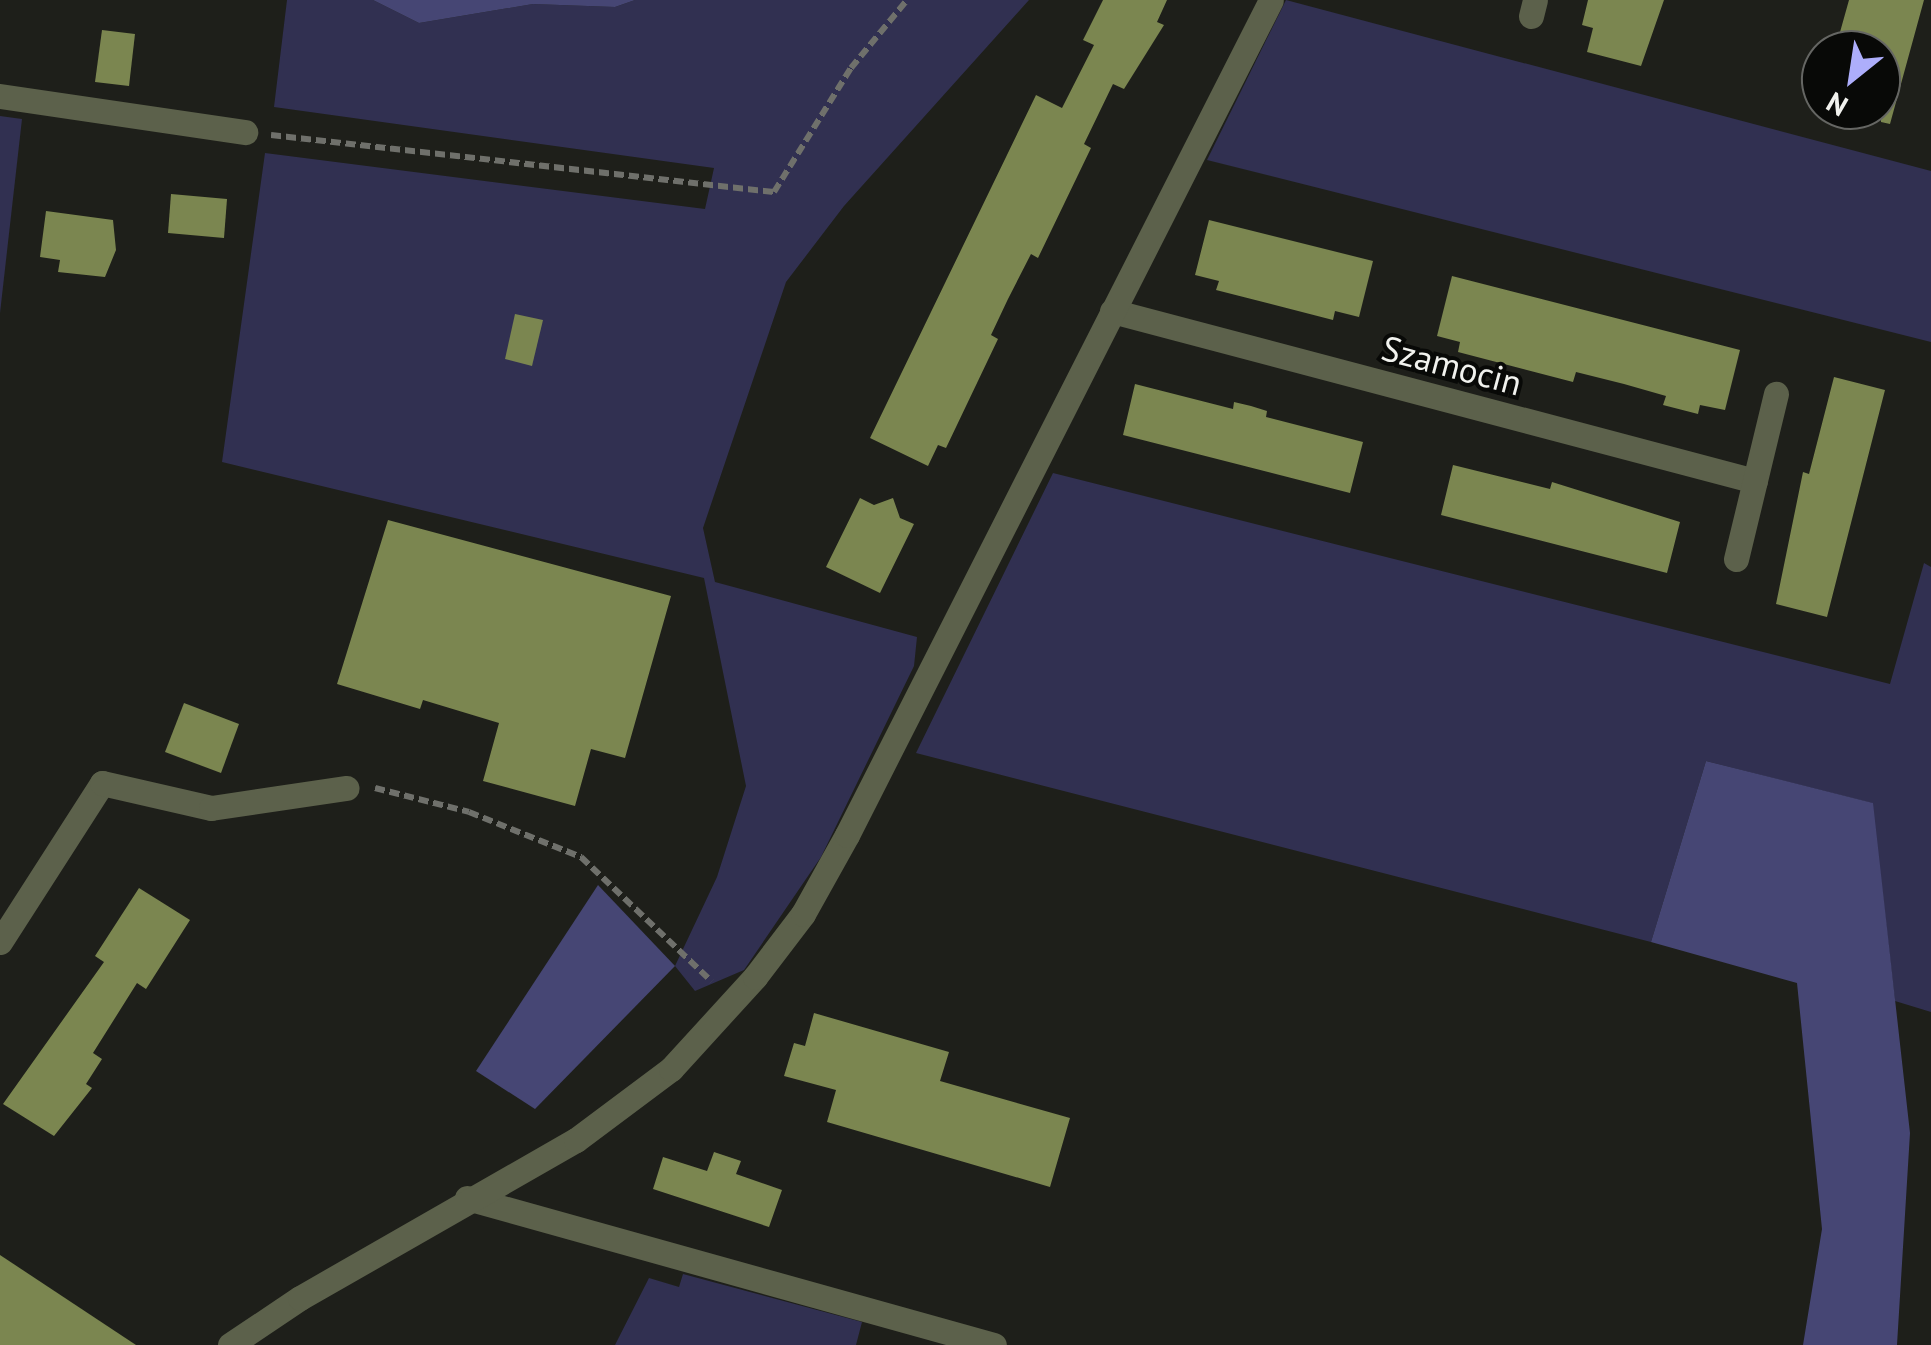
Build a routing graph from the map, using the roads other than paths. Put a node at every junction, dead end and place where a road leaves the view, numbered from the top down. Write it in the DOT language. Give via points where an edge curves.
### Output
graph roads {
  1 [pos="1270,0"];
  2 [pos="0,96"];
  3 [pos="245,132"];
  4 [pos="1122,314"];
  5 [pos="1776,394"];
  6 [pos="1755,481"];
  7 [pos="1736,559"];
  8 [pos="347,788"];
  9 [pos="0,942"];
  10 [pos="467,1198"];
  11 [pos="230,1345"];
  12 [pos="994,1345"];
  1 -- 4 [label="lane"];
  2 -- 3 [label="lane"];
  4 -- 6 [label="lane, Szamocin"];
  4 -- 10 [label="lane" via="803,914 671,1069 592,1128"];
  5 -- 6 [label="lane"];
  6 -- 7 [label="lane"];
  8 -- 9 [label="lane" via="211,808 102,784"];
  10 -- 11 [label="lane"];
  10 -- 12 [label="lane"];
}
